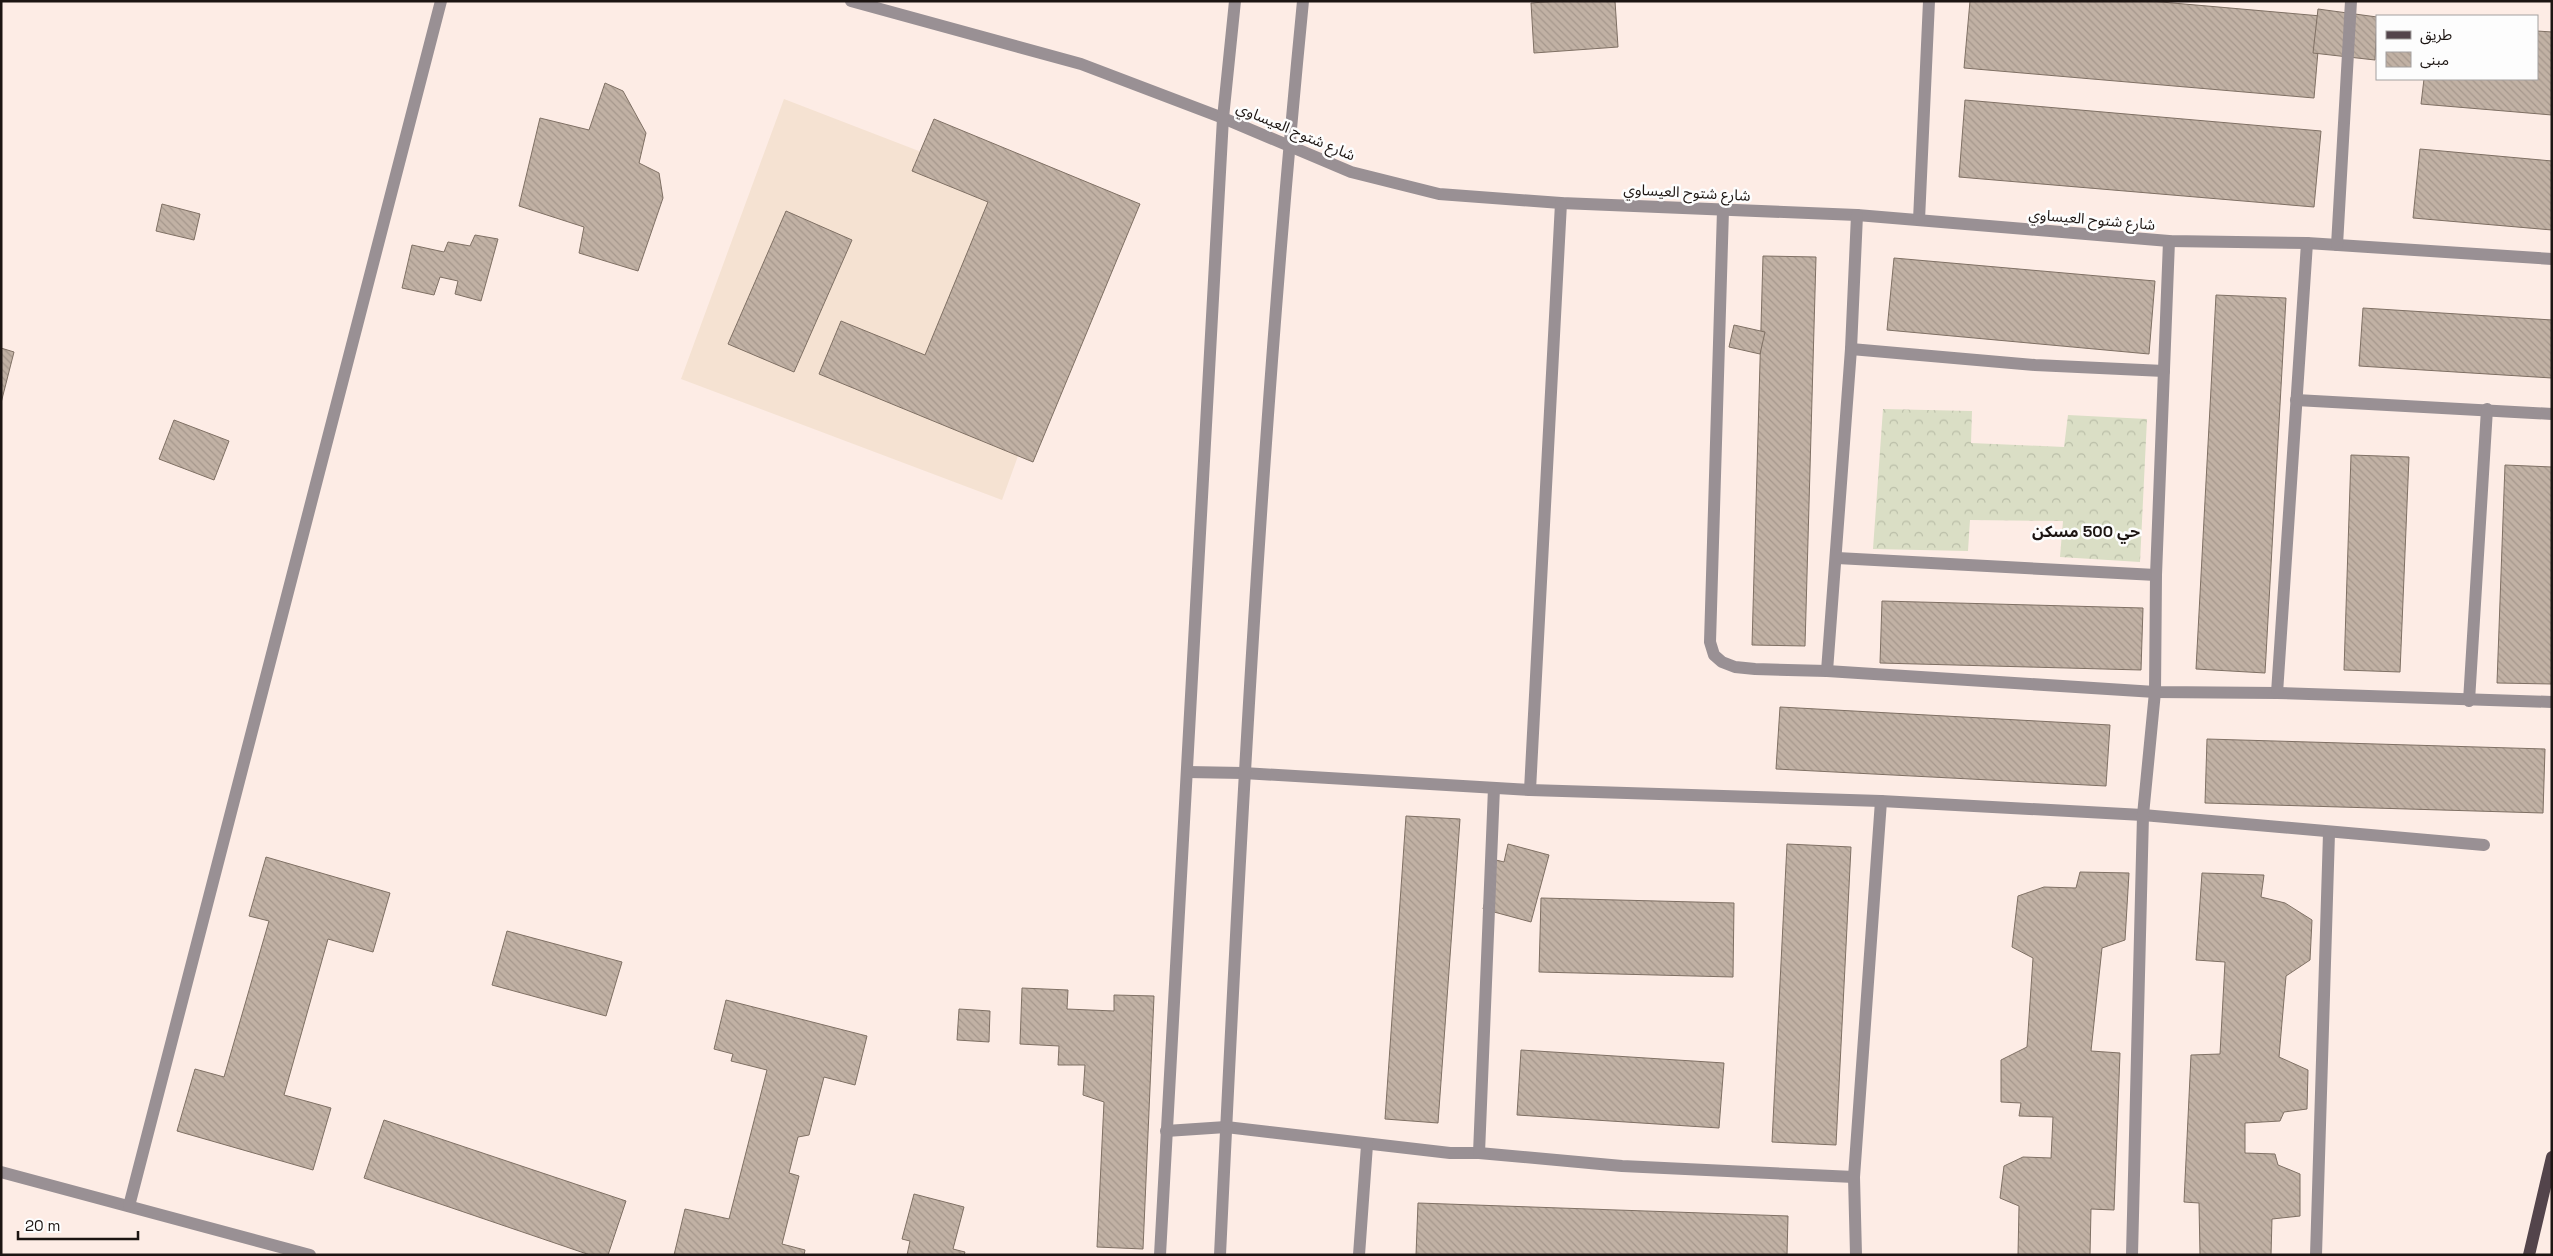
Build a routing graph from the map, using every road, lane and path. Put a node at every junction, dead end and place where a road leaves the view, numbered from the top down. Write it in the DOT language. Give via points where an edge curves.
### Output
graph roads {
  1 [pos="441,1"];
  2 [pos="851,1"];
  3 [pos="1235,1"];
  4 [pos="1303,1"];
  5 [pos="1929,1"];
  6 [pos="2351,1"];
  7 [pos="1223,118"];
  8 [pos="1289,146"];
  9 [pos="1561,204"];
  10 [pos="1723,210"];
  11 [pos="1857,215"];
  12 [pos="1919,220"];
  13 [pos="2169,241"];
  14 [pos="2307,243"];
  15 [pos="2337,245"];
  16 [pos="2552,259"];
  17 [pos="1851,348"];
  18 [pos="2164,371"];
  19 [pos="2296,400"];
  20 [pos="2487,409"];
  21 [pos="2552,414"];
  22 [pos="1837,558"];
  23 [pos="2156,575"];
  24 [pos="1827,670"];
  25 [pos="2155,692"];
  26 [pos="2277,693"];
  27 [pos="2469,700"];
  28 [pos="2552,702"];
  29 [pos="1187,772"];
  30 [pos="1243,773"];
  31 [pos="1494,788"];
  32 [pos="1530,790"];
  33 [pos="1881,801"];
  34 [pos="2143,815"];
  35 [pos="2329,832"];
  36 [pos="2484,845"];
  37 [pos="1226,1127"];
  38 [pos="1166,1132"];
  39 [pos="1368,1144"];
  40 [pos="1479,1154"];
  41 [pos="2552,1157"];
  42 [pos="1,1172"];
  43 [pos="1854,1177"];
  44 [pos="129,1206"];
  45 [pos="310,1255"];
  46 [pos="1160,1255"];
  47 [pos="1220,1255"];
  48 [pos="1359,1255"];
  49 [pos="1856,1255"];
  50 [pos="2132,1255"];
  51 [pos="2316,1255"];
  52 [pos="2529,1255"];
  1 -- 44 [label="street"];
  2 -- 7 [label="street, شارع شتوح العيساوي" via="1080,64"];
  3 -- 7 [label="street"];
  4 -- 8 [label="street"];
  5 -- 12 [label="street"];
  6 -- 15 [label="street"];
  7 -- 8 [label="street, شارع شتوح العيساوي"];
  7 -- 29 [label="street"];
  8 -- 9 [label="street, شارع شتوح العيساوي" via="1351,172 1439,194"];
  8 -- 30 [label="street"];
  9 -- 10 [label="street, شارع شتوح العيساوي"];
  9 -- 32 [label="street"];
  10 -- 11 [label="street, شارع شتوح العيساوي"];
  10 -- 24 [label="street" via="1710,642 1714,655 1735,666"];
  11 -- 12 [label="street, شارع شتوح العيساوي"];
  11 -- 17 [label="street"];
  12 -- 13 [label="street, شارع شتوح العيساوي"];
  13 -- 14 [label="street, شارع شتوح العيساوي"];
  13 -- 18 [label="street"];
  14 -- 15 [label="street, شارع شتوح العيساوي"];
  14 -- 19 [label="street"];
  15 -- 16 [label="street, شارع شتوح العيساوي"];
  17 -- 18 [label="street" via="2035,365"];
  17 -- 22 [label="street"];
  18 -- 23 [label="street"];
  19 -- 20 [label="street"];
  19 -- 26 [label="street"];
  20 -- 21 [label="street"];
  20 -- 27 [label="street"];
  22 -- 23 [label="street"];
  22 -- 24 [label="street"];
  23 -- 25 [label="street"];
  24 -- 25 [label="street"];
  25 -- 26 [label="street"];
  25 -- 34 [label="street"];
  26 -- 27 [label="street"];
  27 -- 28 [label="street"];
  29 -- 30 [label="street"];
  29 -- 38 [label="street"];
  30 -- 31 [label="street"];
  30 -- 37 [label="street"];
  31 -- 32 [label="street"];
  31 -- 40 [label="street"];
  32 -- 33 [label="street"];
  33 -- 34 [label="street"];
  33 -- 43 [label="street"];
  34 -- 35 [label="street"];
  34 -- 50 [label="street"];
  35 -- 36 [label="street"];
  35 -- 51 [label="street"];
  37 -- 38 [label="street"];
  37 -- 39 [label="street"];
  37 -- 47 [label="street"];
  38 -- 46 [label="street"];
  39 -- 40 [label="street"];
  39 -- 48 [label="street"];
  40 -- 43 [label="street" via="1622,1166"];
  41 -- 52 [label="main road"];
  42 -- 44 [label="street"];
  43 -- 49 [label="street"];
  44 -- 45 [label="street"];
}
